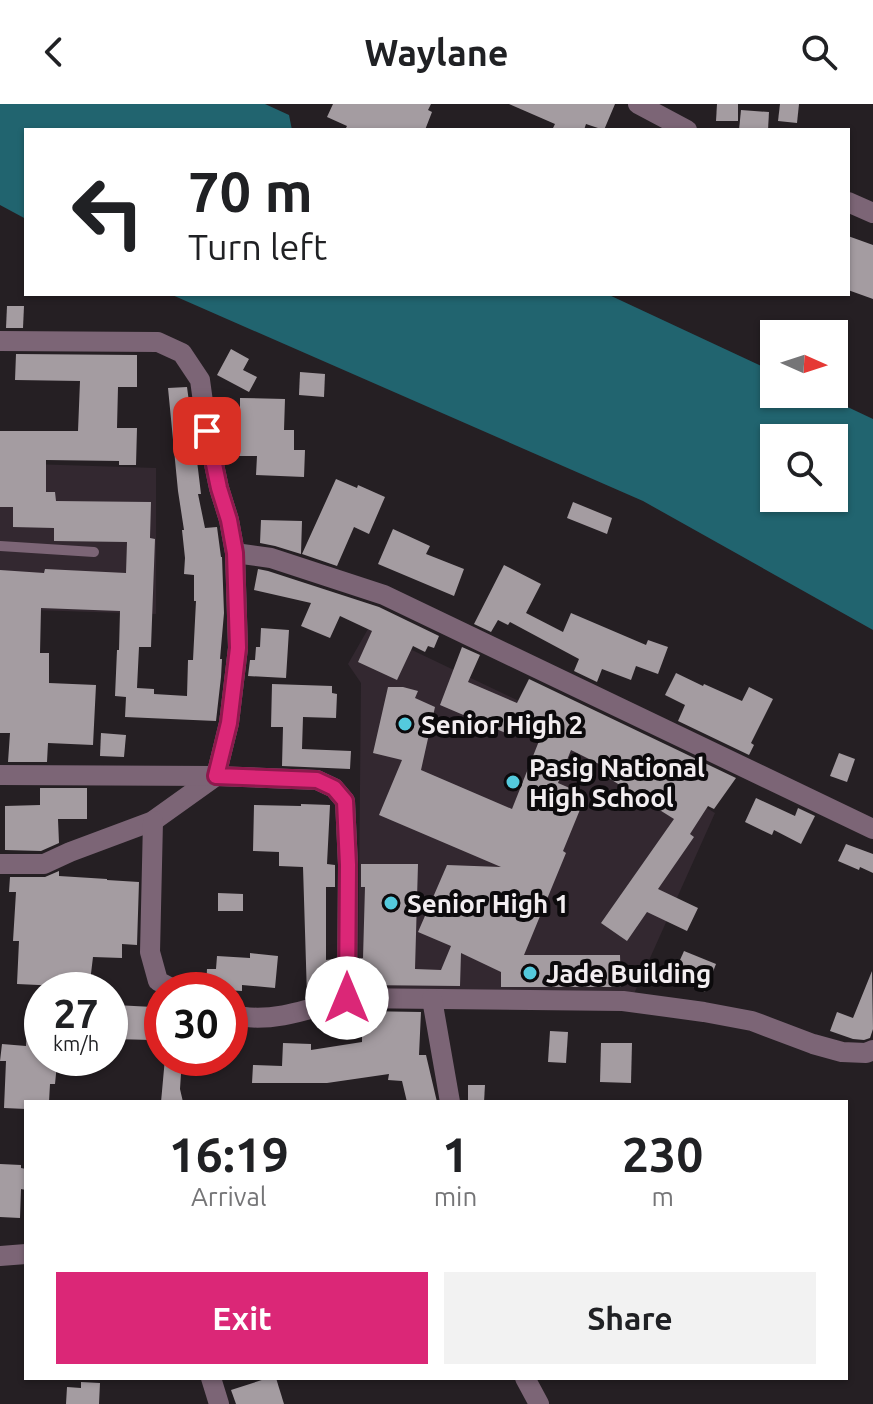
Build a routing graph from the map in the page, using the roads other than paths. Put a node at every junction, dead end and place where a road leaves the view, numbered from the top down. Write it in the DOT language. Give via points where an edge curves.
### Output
graph roads {
  1 [pos="638,104"];
  2 [pos="683,128"];
  3 [pos="850,203"];
  4 [pos="873,213"];
  5 [pos="0,341"];
  6 [pos="0,546"];
  7 [pos="94,552"];
  8 [pos="235,553"];
  9 [pos="0,775"];
  10 [pos="216,776"];
  11 [pos="153,821"];
  12 [pos="873,829"];
  13 [pos="0,864"];
  14 [pos="156,972"];
  15 [pos="347,998"];
  16 [pos="432,999"];
  17 [pos="248,1018"];
  18 [pos="873,1050"];
  19 [pos="450,1100"];
  20 [pos="24,1254"];
  21 [pos="0,1256"];
  22 [pos="212,1380"];
  23 [pos="526,1380"];
  24 [pos="219,1404"];
  25 [pos="539,1404"];
  1 -- 2 [label="street"];
  3 -- 4 [label="street"];
  5 -- 8 [label="street" via="158,342 182,353 200,380"];
  6 -- 7 [label="lane"];
  8 -- 10 [label="street" via="238,648"];
  8 -- 12 [label="street" via="271,558 384,595"];
  9 -- 10 [label="street"];
  10 -- 11 [label="street"];
  10 -- 15 [label="street" via="317,780 345,801"];
  11 -- 13 [label="street" via="44,864"];
  11 -- 14 [label="street" via="150,952"];
  15 -- 16 [label="street"];
  15 -- 17 [label="street" via="304,1011"];
  16 -- 18 [label="street" via="623,1001 752,1021 842,1052"];
  16 -- 19 [label="street"];
  20 -- 21 [label="street"];
  22 -- 24 [label="street"];
  23 -- 25 [label="street"];
}
